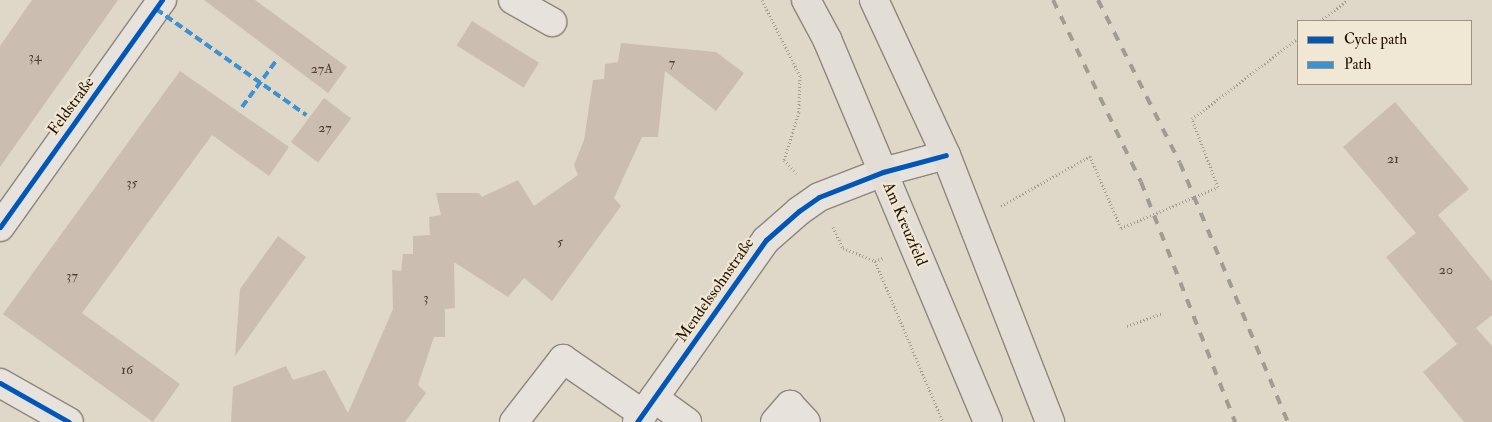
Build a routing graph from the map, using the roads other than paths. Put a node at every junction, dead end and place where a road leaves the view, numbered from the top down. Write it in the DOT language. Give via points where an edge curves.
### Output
graph roads {
  1 [pos="162,0"];
  2 [pos="513,0"];
  3 [pos="806,0"];
  4 [pos="874,0"];
  5 [pos="552,22"];
  6 [pos="946,155"];
  7 [pos="883,172"];
  8 [pos="0,227"];
  9 [pos="0,383"];
  10 [pos="645,411"];
  11 [pos="69,422"];
  12 [pos="514,422"];
  13 [pos="687,422"];
  14 [pos="775,422"];
  15 [pos="806,422"];
  16 [pos="988,422"];
  17 [pos="1050,422"];
  1 -- 8 [label="street, Feldstraße"];
  2 -- 5 [label="street"];
  3 -- 7 [label="main road, Am Kreuzfeld"];
  4 -- 6 [label="main road"];
  6 -- 7 [label="street, Mendelssohnstraße"];
  6 -- 17 [label="main road"];
  7 -- 10 [label="street, Mendelssohnstraße" via="819,197 766,240"];
  7 -- 16 [label="main road, Am Kreuzfeld"];
  9 -- 11 [label="street"];
  10 -- 12 [label="street" via="563,359"];
  10 -- 13 [label="street"];
  14 -- 15 [label="street" via="790,404"];
}
